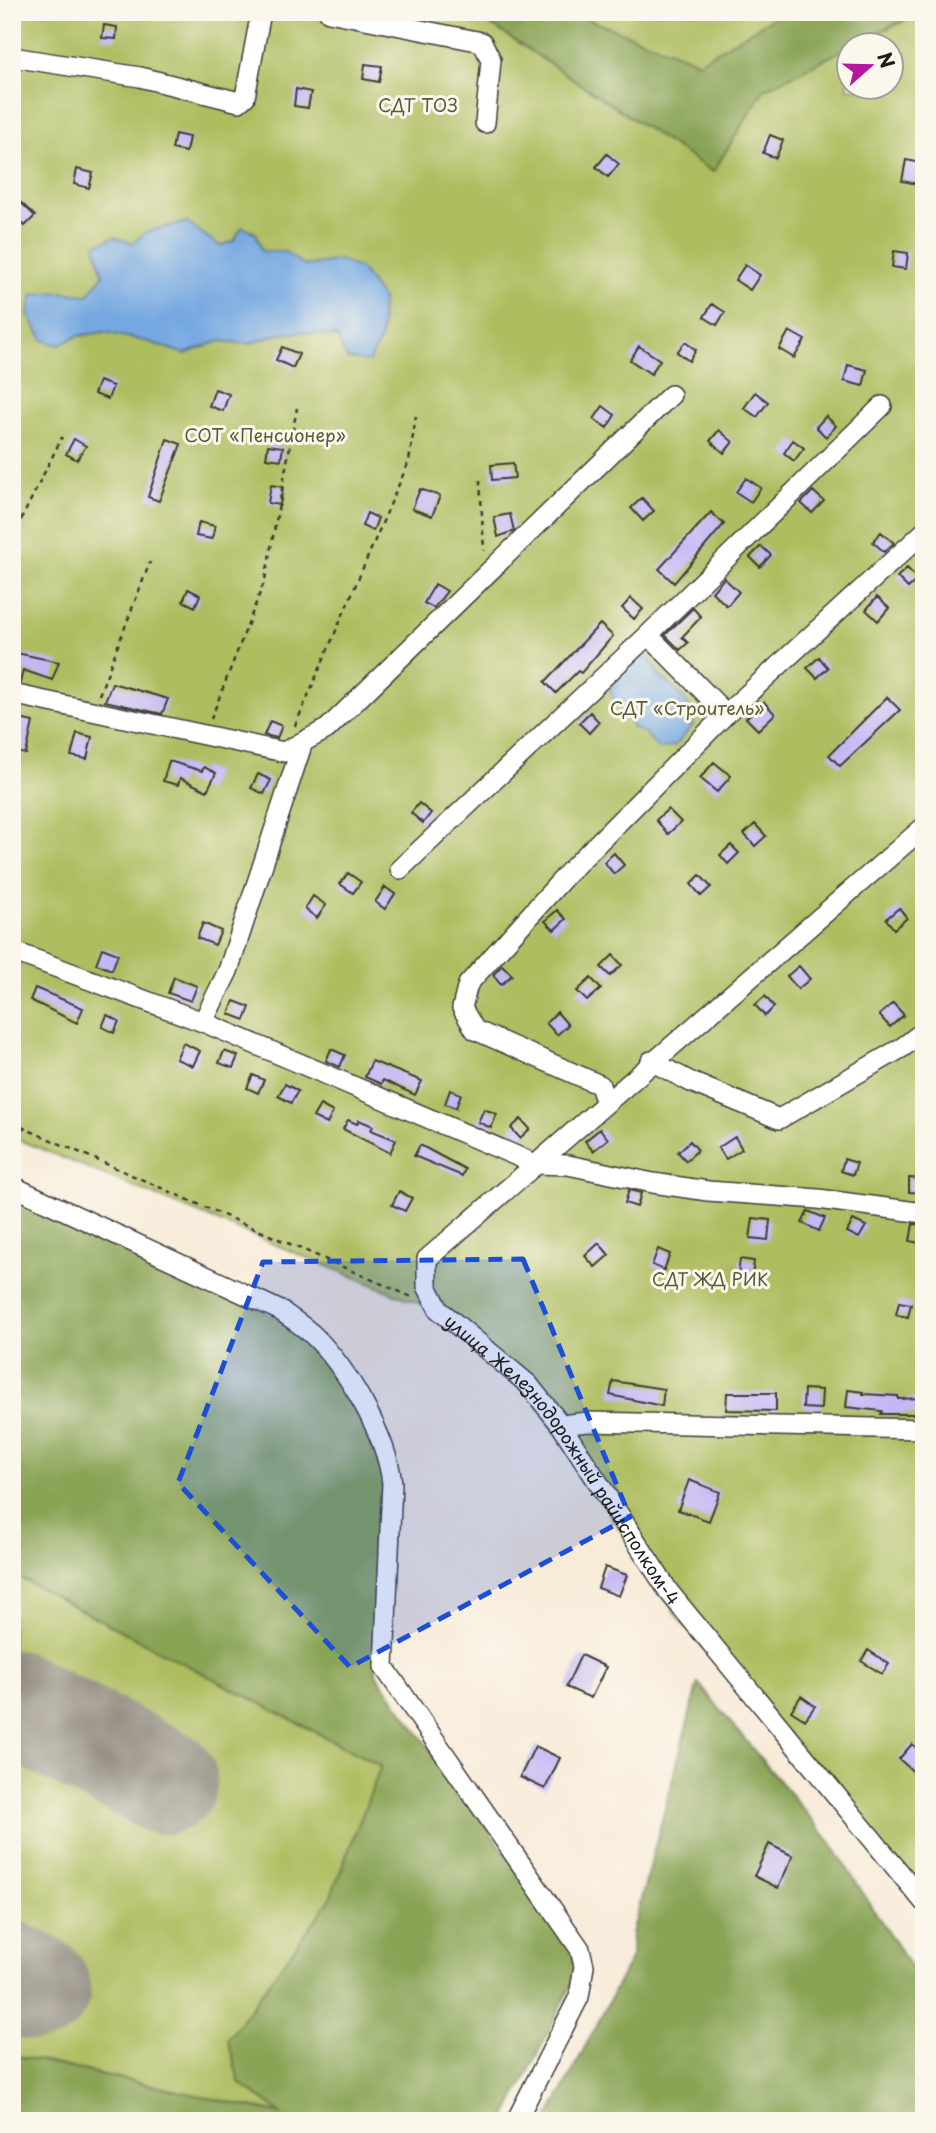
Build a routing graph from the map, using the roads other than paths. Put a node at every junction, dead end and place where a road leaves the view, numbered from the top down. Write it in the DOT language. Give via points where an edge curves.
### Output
graph roads {
  1 [pos="261,12"];
  2 [pos="329,12"];
  3 [pos="12,57"];
  4 [pos="485,123"];
  5 [pos="671,395"];
  6 [pos="883,406"];
  7 [pos="924,532"];
  8 [pos="648,635"];
  9 [pos="12,694"];
  10 [pos="726,714"];
  11 [pos="299,734"];
  12 [pos="924,827"];
  13 [pos="400,869"];
  14 [pos="12,951"];
  15 [pos="203,1022"];
  16 [pos="924,1031"];
  17 [pos="651,1061"];
  18 [pos="605,1101"];
  19 [pos="530,1162"];
  20 [pos="12,1186"];
  21 [pos="924,1213"];
  22 [pos="561,1425"];
  23 [pos="924,1429"];
  24 [pos="924,1902"];
  25 [pos="516,2121"];
  1 -- 3 [label="street" via="245,97 239,102 140,78"];
  2 -- 4 [label="street" via="482,42 491,60"];
  5 -- 11 [label="street" via="327,729"];
  6 -- 8 [label="street"];
  7 -- 10 [label="street"];
  8 -- 10 [label="street"];
  8 -- 13 [label="street"];
  9 -- 11 [label="street" via="284,752"];
  10 -- 18 [label="street" via="568,873 468,984 462,1007 475,1030 600,1085"];
  11 -- 15 [label="street" via="228,971"];
  12 -- 17 [label="street, улица Железнодорожный райисполком-4"];
  14 -- 15 [label="street"];
  15 -- 19 [label="street"];
  16 -- 17 [label="street" via="779,1119 691,1083"];
  17 -- 18 [label="street, улица Железнодорожный райисполком-4"];
  18 -- 19 [label="street, улица Железнодорожный райисполком-4"];
  19 -- 21 [label="street" via="568,1165 653,1184"];
  19 -- 22 [label="street, улица Железнодорожный райисполком-4" via="426,1259 427,1286 439,1310 528,1384"];
  20 -- 25 [label="street" via="281,1311 315,1337 343,1371 375,1429 392,1483 384,1667 580,1949 584,1966 579,1997"];
  22 -- 23 [label="street"];
  22 -- 24 [label="street, улица Железнодорожный райисполком-4" via="669,1592"];
}
